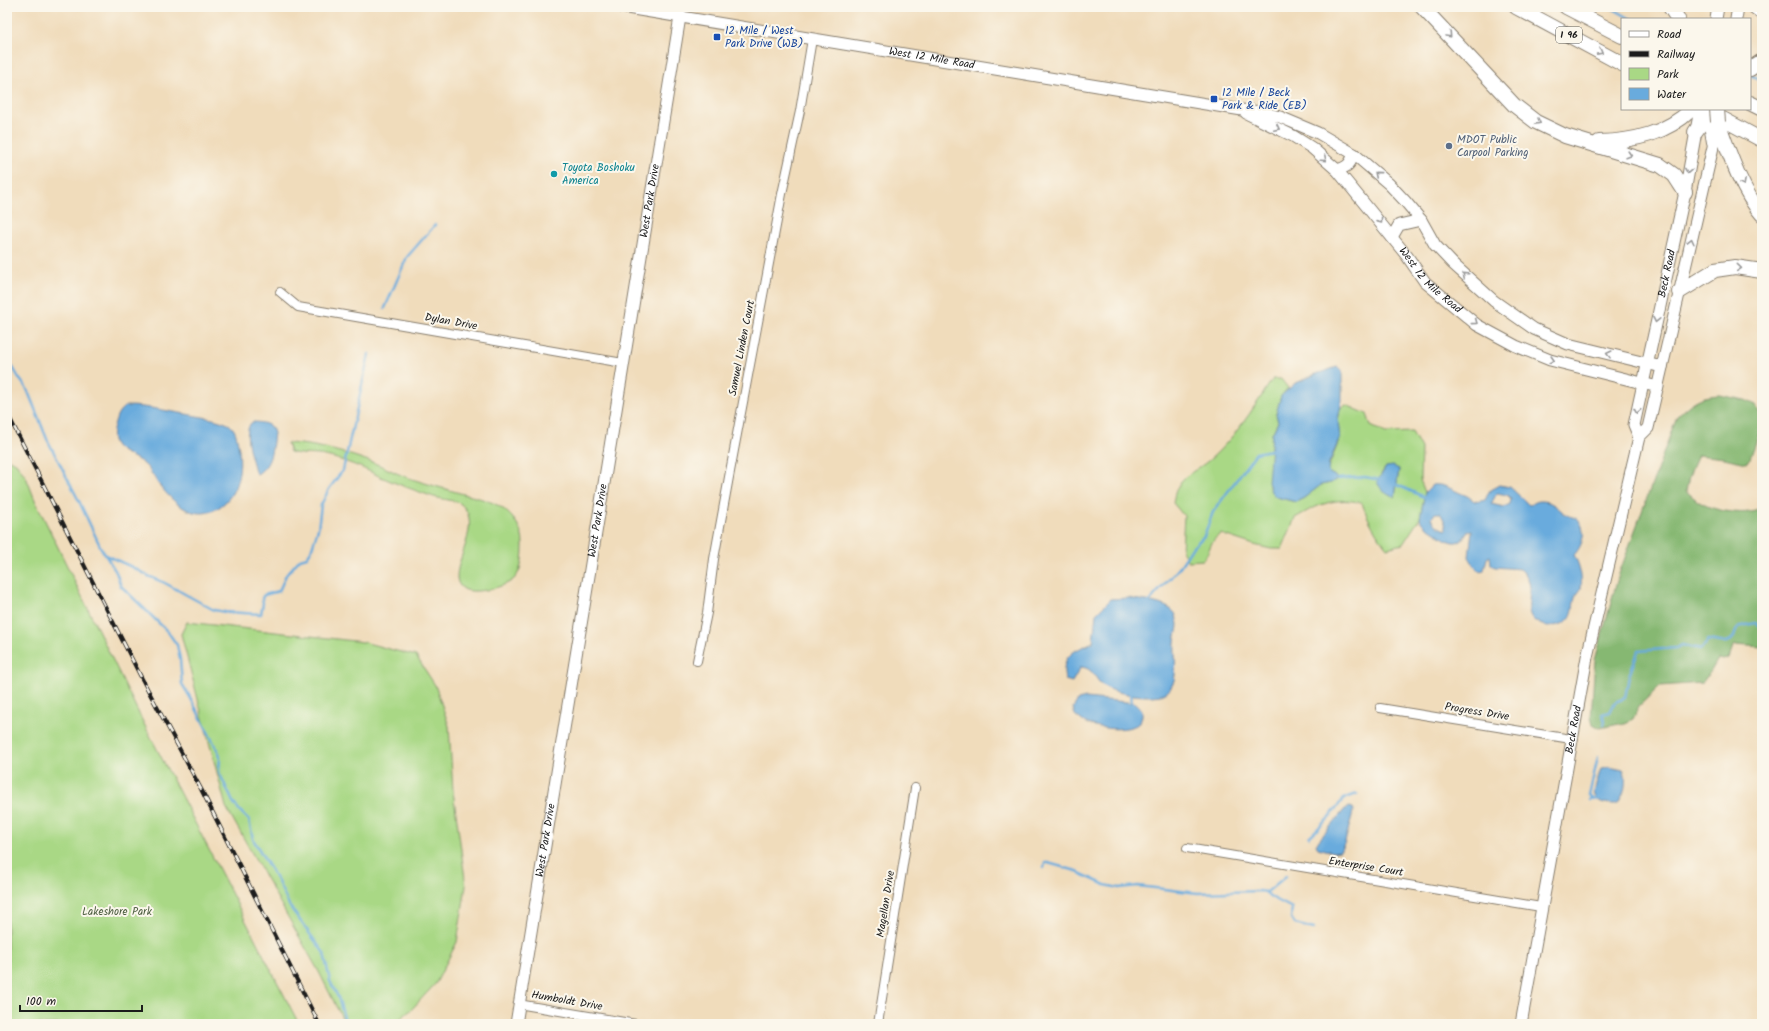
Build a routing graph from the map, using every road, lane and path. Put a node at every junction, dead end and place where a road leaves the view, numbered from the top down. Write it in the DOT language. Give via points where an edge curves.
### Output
graph roads {
  1 [pos="621,7"];
  2 [pos="1422,7"];
  3 [pos="1516,7"];
  4 [pos="1566,7"];
  5 [pos="1670,7"];
  6 [pos="1718,7"];
  7 [pos="1738,7"];
  8 [pos="1755,7"];
  9 [pos="1762,12"];
  10 [pos="680,17"];
  11 [pos="1677,18"];
  12 [pos="1716,18"];
  13 [pos="1736,18"];
  14 [pos="1621,35"];
  15 [pos="812,40"];
  16 [pos="1621,63"];
  17 [pos="1751,104"];
  18 [pos="1762,109"];
  19 [pos="1242,110"];
  20 [pos="1691,110"];
  21 [pos="1710,111"];
  22 [pos="1696,132"];
  23 [pos="1565,136"];
  24 [pos="1762,140"];
  25 [pos="1714,142"];
  26 [pos="1354,154"];
  27 [pos="1337,170"];
  28 [pos="1685,192"];
  29 [pos="1762,214"];
  30 [pos="1421,220"];
  31 [pos="1392,237"];
  32 [pos="1762,271"];
  33 [pos="280,292"];
  34 [pos="1678,292"];
  35 [pos="623,363"];
  36 [pos="1647,363"];
  37 [pos="1662,367"];
  38 [pos="1642,384"];
  39 [pos="1658,387"];
  40 [pos="1639,437"];
  41 [pos="697,661"];
  42 [pos="1380,708"];
  43 [pos="1571,738"];
  44 [pos="915,788"];
  45 [pos="1187,848"];
  46 [pos="1541,907"];
  47 [pos="518,1004"];
  48 [pos="516,1024"];
  49 [pos="636,1024"];
  50 [pos="878,1024"];
  51 [pos="1521,1024"];
  1 -- 10 [label="main road, West 12 Mile Road"];
  2 -- 23 [label="highway, one-way" via="1514,105 1536,122"];
  3 -- 16 [label="highway, I 96, one-way"];
  4 -- 14 [label="highway, I 96"];
  5 -- 11 [label="highway"];
  6 -- 12 [label="main road"];
  7 -- 13 [label="main road"];
  8 -- 9 [label="highway"];
  10 -- 15 [label="main road, West 12 Mile Road"];
  10 -- 35 [label="main road, West Park Drive"];
  15 -- 19 [label="main road, West 12 Mile Road"];
  15 -- 41 [label="street, Samuel Linden Court" via="729,477"];
  17 -- 18 [label="highway"];
  19 -- 26 [label="main road, West 12 Mile Road" via="1280,117 1318,133"];
  19 -- 27 [label="main road, West 12 Mile Road, one-way" via="1312,148"];
  20 -- 23 [label="highway" via="1674,123 1654,133 1624,141 1596,142"];
  21 -- 22 [label="highway"];
  21 -- 24 [label="highway"];
  21 -- 25 [label="highway"];
  21 -- 29 [label="highway, one-way" via="1743,183"];
  22 -- 28 [label="main road, Beck Road, one-way"];
  23 -- 28 [label="highway, one-way" via="1660,165 1674,174"];
  34 -- 25 [label="main road, Beck Road, one-way"];
  26 -- 27 [label="main road" via="1346,168"];
  30 -- 26 [label="main road, West 12 Mile Road, one-way" via="1389,184"];
  27 -- 31 [label="main road, West 12 Mile Road, one-way"];
  28 -- 36 [label="main road, Beck Road, one-way"];
  30 -- 31 [label="main road" via="1399,225"];
  36 -- 30 [label="main road, West 12 Mile Road, one-way" via="1568,344 1534,329 1494,301 1453,264 1435,245"];
  31 -- 38 [label="main road, West 12 Mile Road, one-way" via="1425,282 1477,325 1516,346 1550,360"];
  34 -- 32 [label="highway, one-way" via="1715,270 1735,267"];
  33 -- 35 [label="street, Dylan Drive" via="298,307"];
  34 -- 37 [label="main road, Beck Road"];
  35 -- 47 [label="main road, West Park Drive"];
  36 -- 37 [label="main road, West 12 Mile Road"];
  36 -- 38 [label="main road, Beck Road"];
  37 -- 39 [label="main road, Beck Road"];
  38 -- 39 [label="main road, West 12 Mile Road"];
  38 -- 40 [label="main road, Beck Road, one-way" via="1634,425"];
  39 -- 40 [label="main road, Beck Road" via="1648,428"];
  40 -- 43 [label="main road, Beck Road" via="1587,657"];
  42 -- 43 [label="street, Progress Drive"];
  43 -- 46 [label="main road, Beck Road"];
  44 -- 50 [label="street, Magellan Drive"];
  45 -- 46 [label="street, Enterprise Court"];
  46 -- 51 [label="main road, Beck Road"];
  47 -- 48 [label="main road, West Park Drive"];
  47 -- 49 [label="street, Humboldt Drive"];
}
